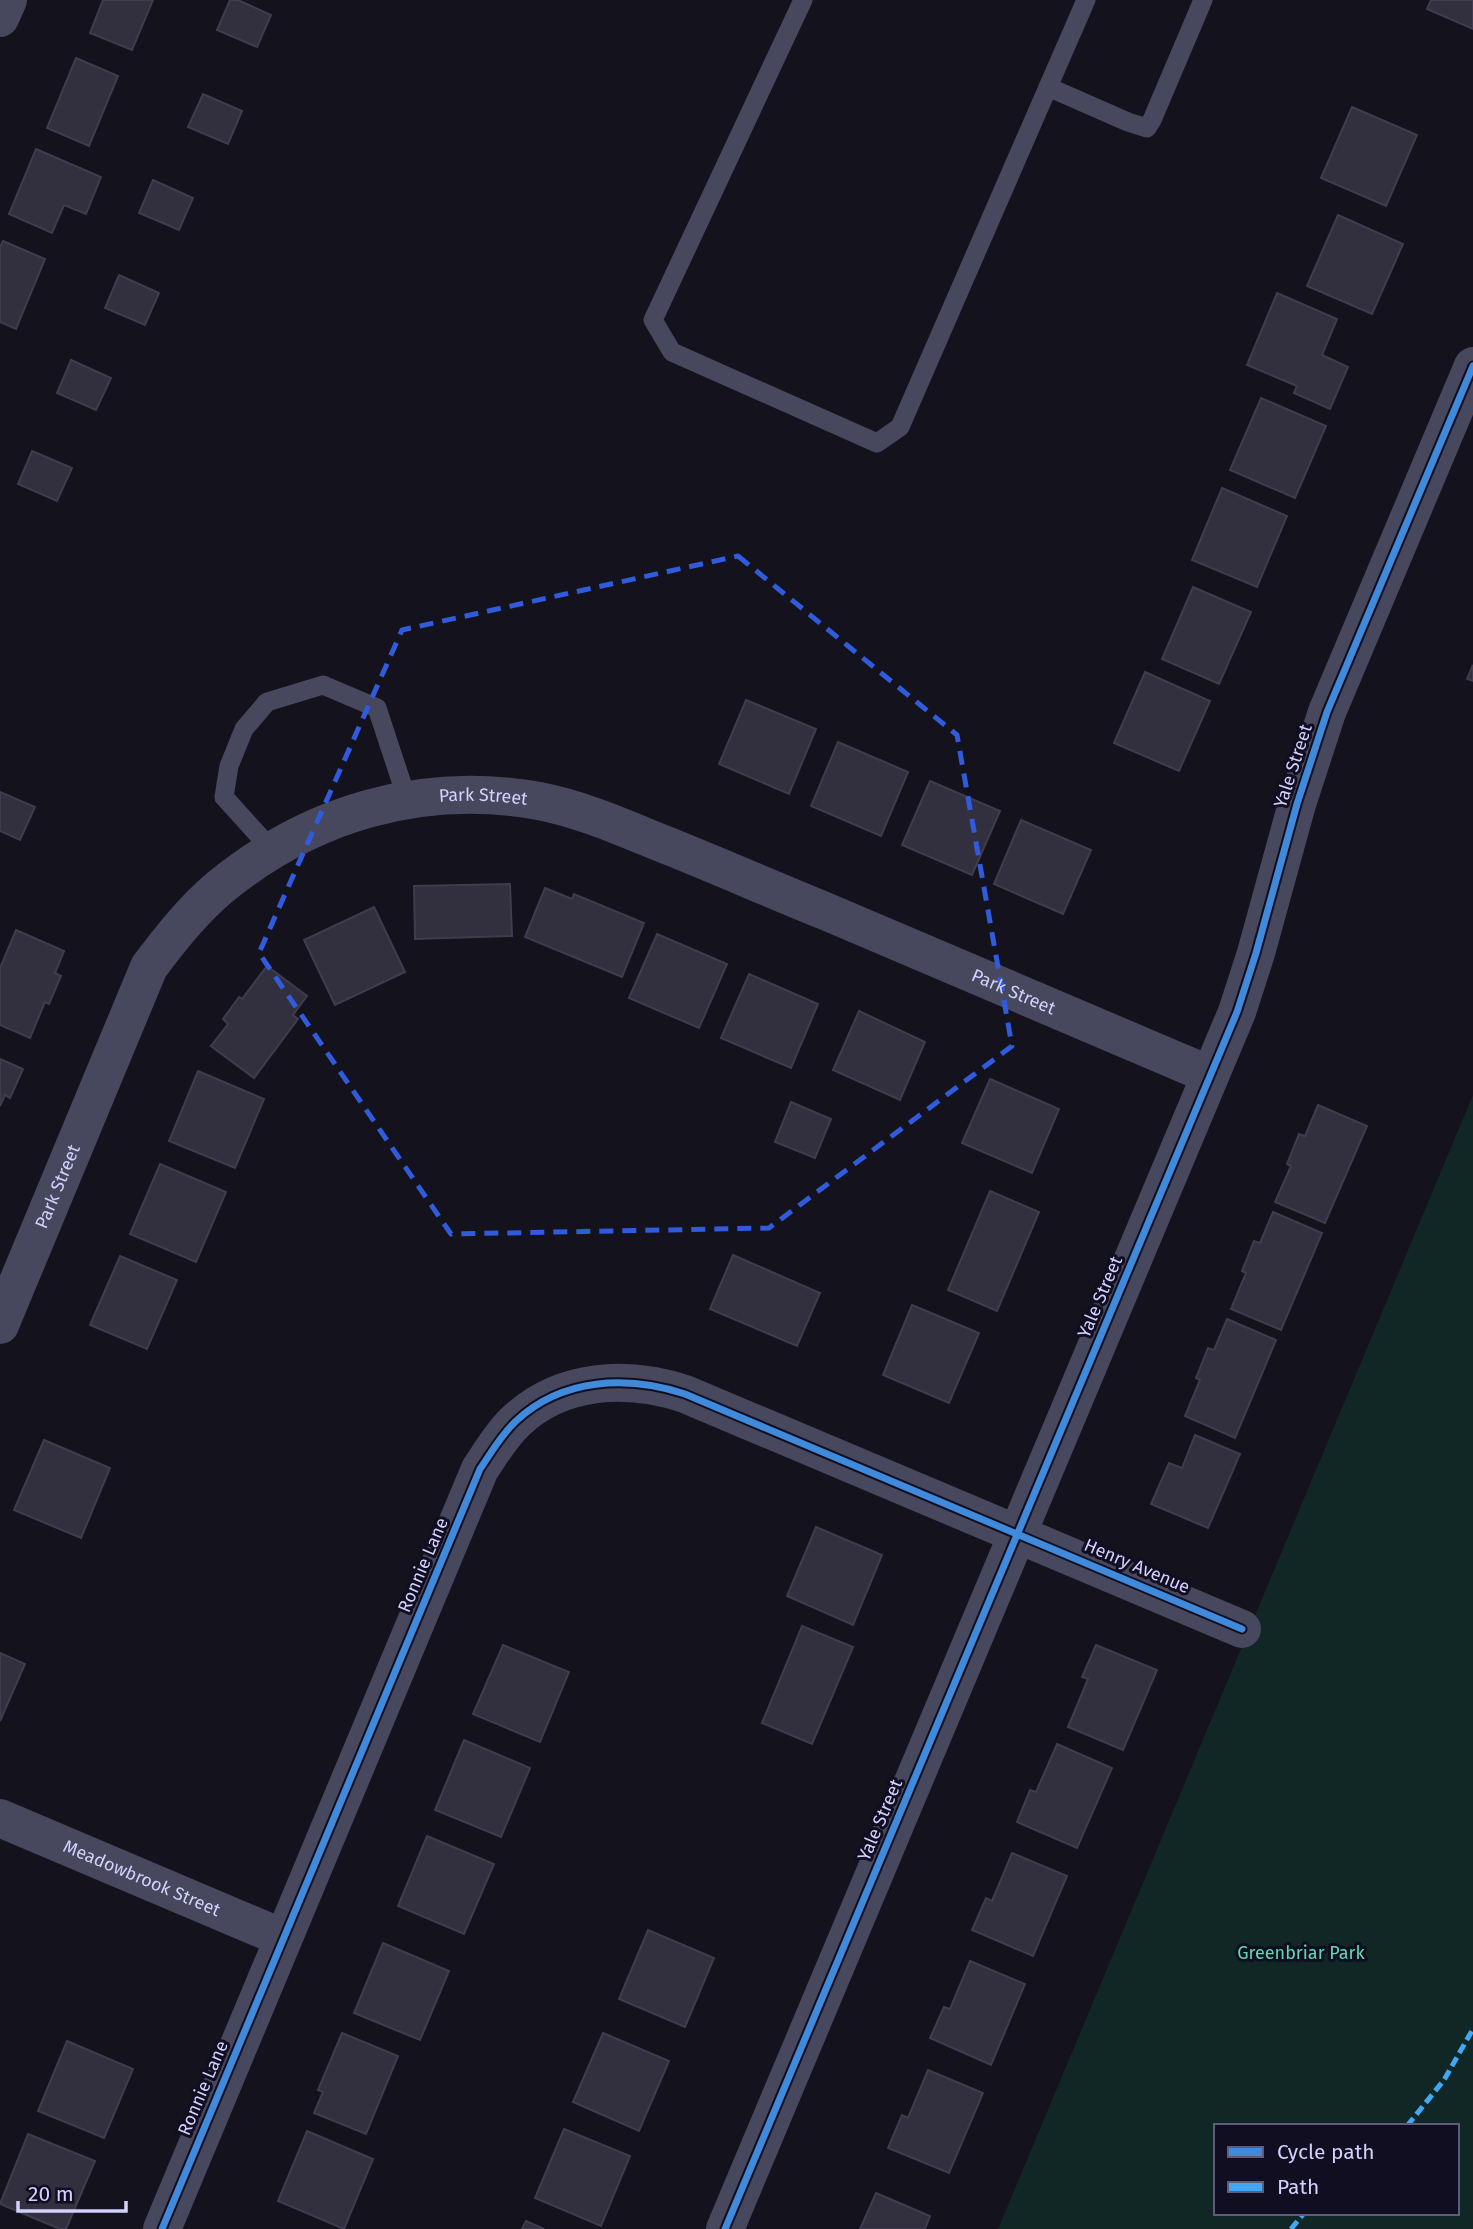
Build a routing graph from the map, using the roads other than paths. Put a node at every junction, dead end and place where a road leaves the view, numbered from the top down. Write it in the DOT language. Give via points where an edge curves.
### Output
graph roads {
  1 [pos="8,0"];
  2 [pos="803,0"];
  3 [pos="1086,0"];
  4 [pos="1203,0"];
  5 [pos="0,18"];
  6 [pos="1048,87"];
  7 [pos="1473,366"];
  8 [pos="407,799"];
  9 [pos="272,850"];
  10 [pos="1210,1075"];
  11 [pos="0,1325"];
  12 [pos="1019,1533"];
  13 [pos="1242,1629"];
  14 [pos="0,1818"];
  15 [pos="283,1938"];
  16 [pos="162,2229"];
  17 [pos="724,2229"];
  1 -- 5 [label="street"];
  2 -- 6 [label="lane" via="653,320 672,352 877,443 900,427"];
  3 -- 6 [label="lane"];
  4 -- 6 [label="lane" via="1147,128"];
  7 -- 10 [label="street, Yale Street" via="1327,712 1237,1012"];
  8 -- 9 [label="street, Park Street" via="330,821"];
  8 -- 9 [label="lane" via="377,708 323,685 267,702 244,729 229,766 224,797"];
  8 -- 10 [label="street, Park Street" via="486,795 539,801 590,814"];
  9 -- 11 [label="street, Park Street" via="218,889 149,967"];
  10 -- 12 [label="street, Yale Street"];
  12 -- 13 [label="street, Henry Avenue"];
  12 -- 15 [label="street, Ronnie Lane" via="662,1386 592,1384 559,1393 517,1420 480,1469"];
  12 -- 17 [label="street, Yale Street"];
  14 -- 15 [label="street, Meadowbrook Street"];
  15 -- 16 [label="street, Ronnie Lane"];
}
